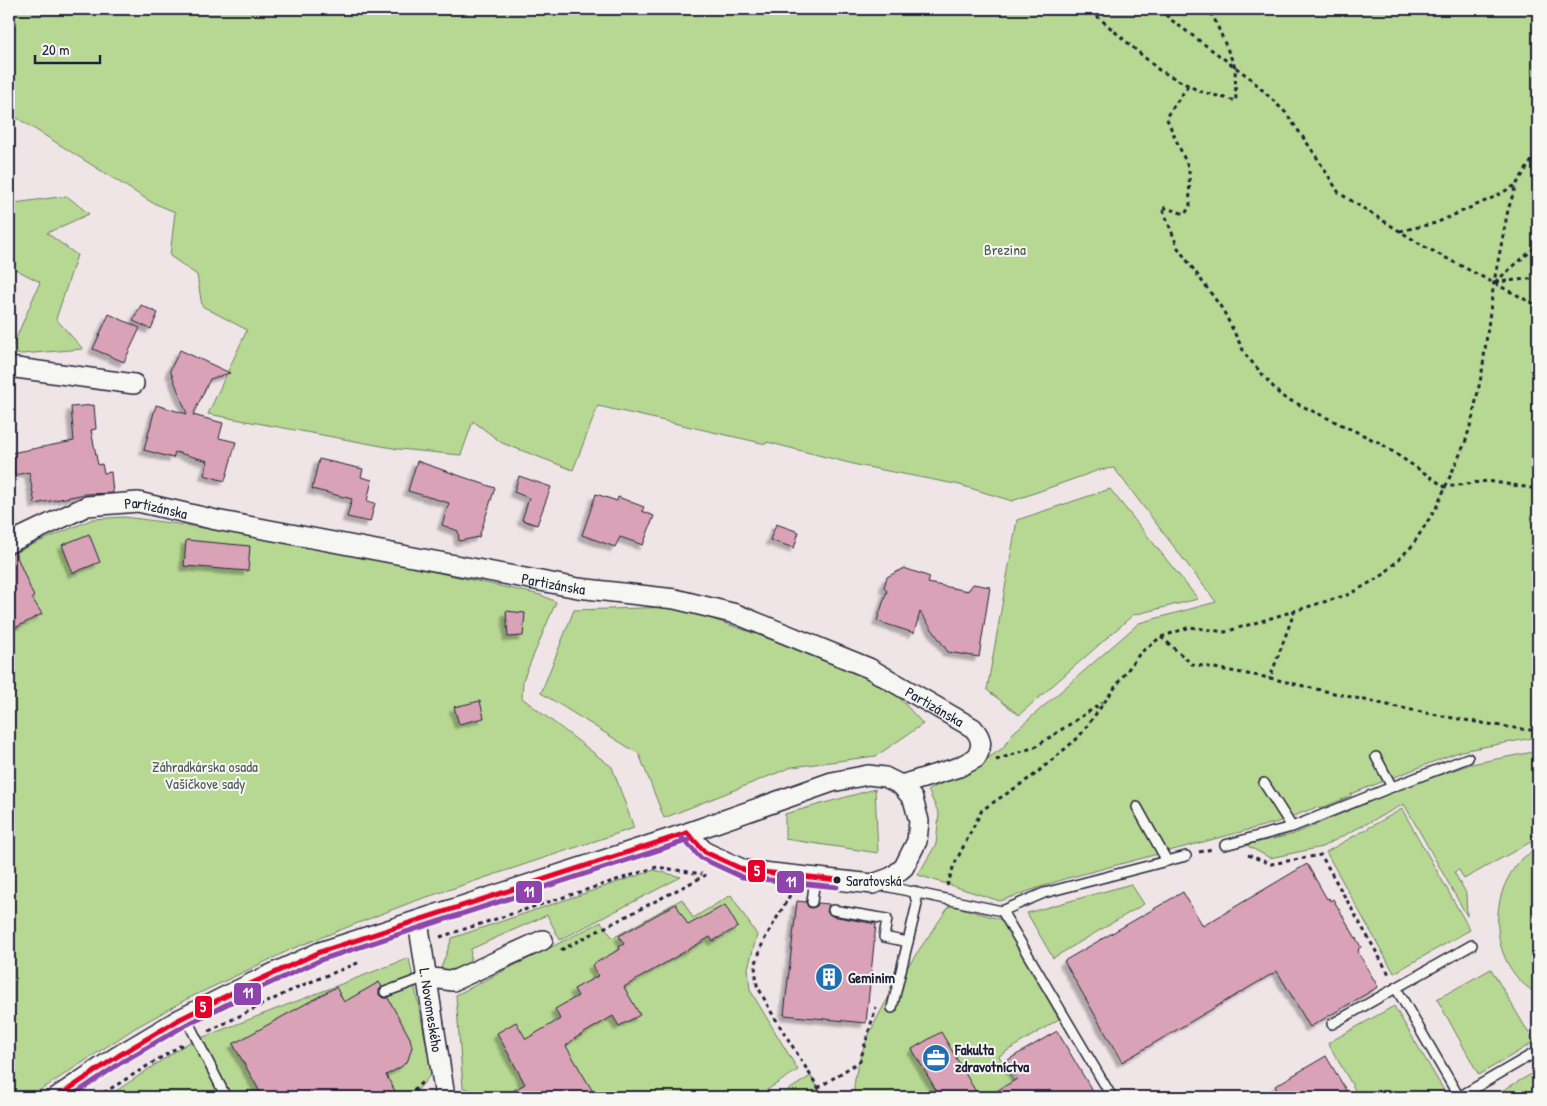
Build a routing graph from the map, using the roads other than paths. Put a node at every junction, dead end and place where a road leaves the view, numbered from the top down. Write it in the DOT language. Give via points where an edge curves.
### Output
graph roads {
  1 [pos="9,367"];
  2 [pos="134,384"];
  3 [pos="9,544"];
  4 [pos="1376,756"];
  5 [pos="1468,758"];
  6 [pos="1264,783"];
  7 [pos="901,785"];
  8 [pos="1392,787"];
  9 [pos="1137,807"];
  10 [pos="1292,826"];
  11 [pos="687,833"];
  12 [pos="1225,845"];
  13 [pos="1186,856"];
  14 [pos="1167,861"];
  15 [pos="815,878"];
  16 [pos="873,884"];
  17 [pos="914,891"];
  18 [pos="812,902"];
  19 [pos="833,910"];
  20 [pos="1002,911"];
  21 [pos="418,921"];
  22 [pos="543,940"];
  23 [pos="908,942"];
  24 [pos="1472,945"];
  25 [pos="426,977"];
  26 [pos="1396,988"];
  27 [pos="385,992"];
  28 [pos="892,1008"];
  29 [pos="185,1016"];
  30 [pos="1332,1024"];
  31 [pos="1538,1051"];
  32 [pos="442,1096"];
  33 [pos="57,1097"];
  34 [pos="226,1097"];
  35 [pos="1112,1097"];
  36 [pos="1459,1097"];
  1 -- 2 [label="street"];
  3 -- 7 [label="street, Partizánska" via="87,506 138,502 216,520 578,588 676,599 736,614 869,668 973,728 979,735 981,745 976,758 959,767"];
  4 -- 8 [label="lane"];
  5 -- 8 [label="lane"];
  6 -- 10 [label="lane"];
  7 -- 11 [label="street" via="885,776 868,775 832,782"];
  7 -- 16 [label="street" via="913,799 919,821 917,841 904,867 892,877"];
  8 -- 10 [label="lane"];
  9 -- 14 [label="lane"];
  10 -- 12 [label="lane"];
  11 -- 15 [label="street" via="705,852 744,870"];
  11 -- 21 [label="street"];
  13 -- 14 [label="lane"];
  14 -- 20 [label="lane" via="1044,893"];
  15 -- 16 [label="street"];
  15 -- 18 [label="lane"];
  16 -- 17 [label="lane"];
  17 -- 20 [label="lane"];
  17 -- 23 [label="lane" via="917,904"];
  19 -- 23 [label="lane" via="887,918 884,937"];
  20 -- 35 [label="lane"];
  21 -- 25 [label="street, L. Novomeského"];
  21 -- 29 [label="street" via="320,952"];
  22 -- 25 [label="street" via="453,981"];
  23 -- 28 [label="lane"];
  24 -- 26 [label="lane"];
  25 -- 27 [label="lane"];
  25 -- 32 [label="street, L. Novomeského"];
  26 -- 30 [label="lane"];
  26 -- 36 [label="lane"];
  29 -- 33 [label="street"];
  29 -- 34 [label="lane"];
  31 -- 36 [label="lane"];
}
